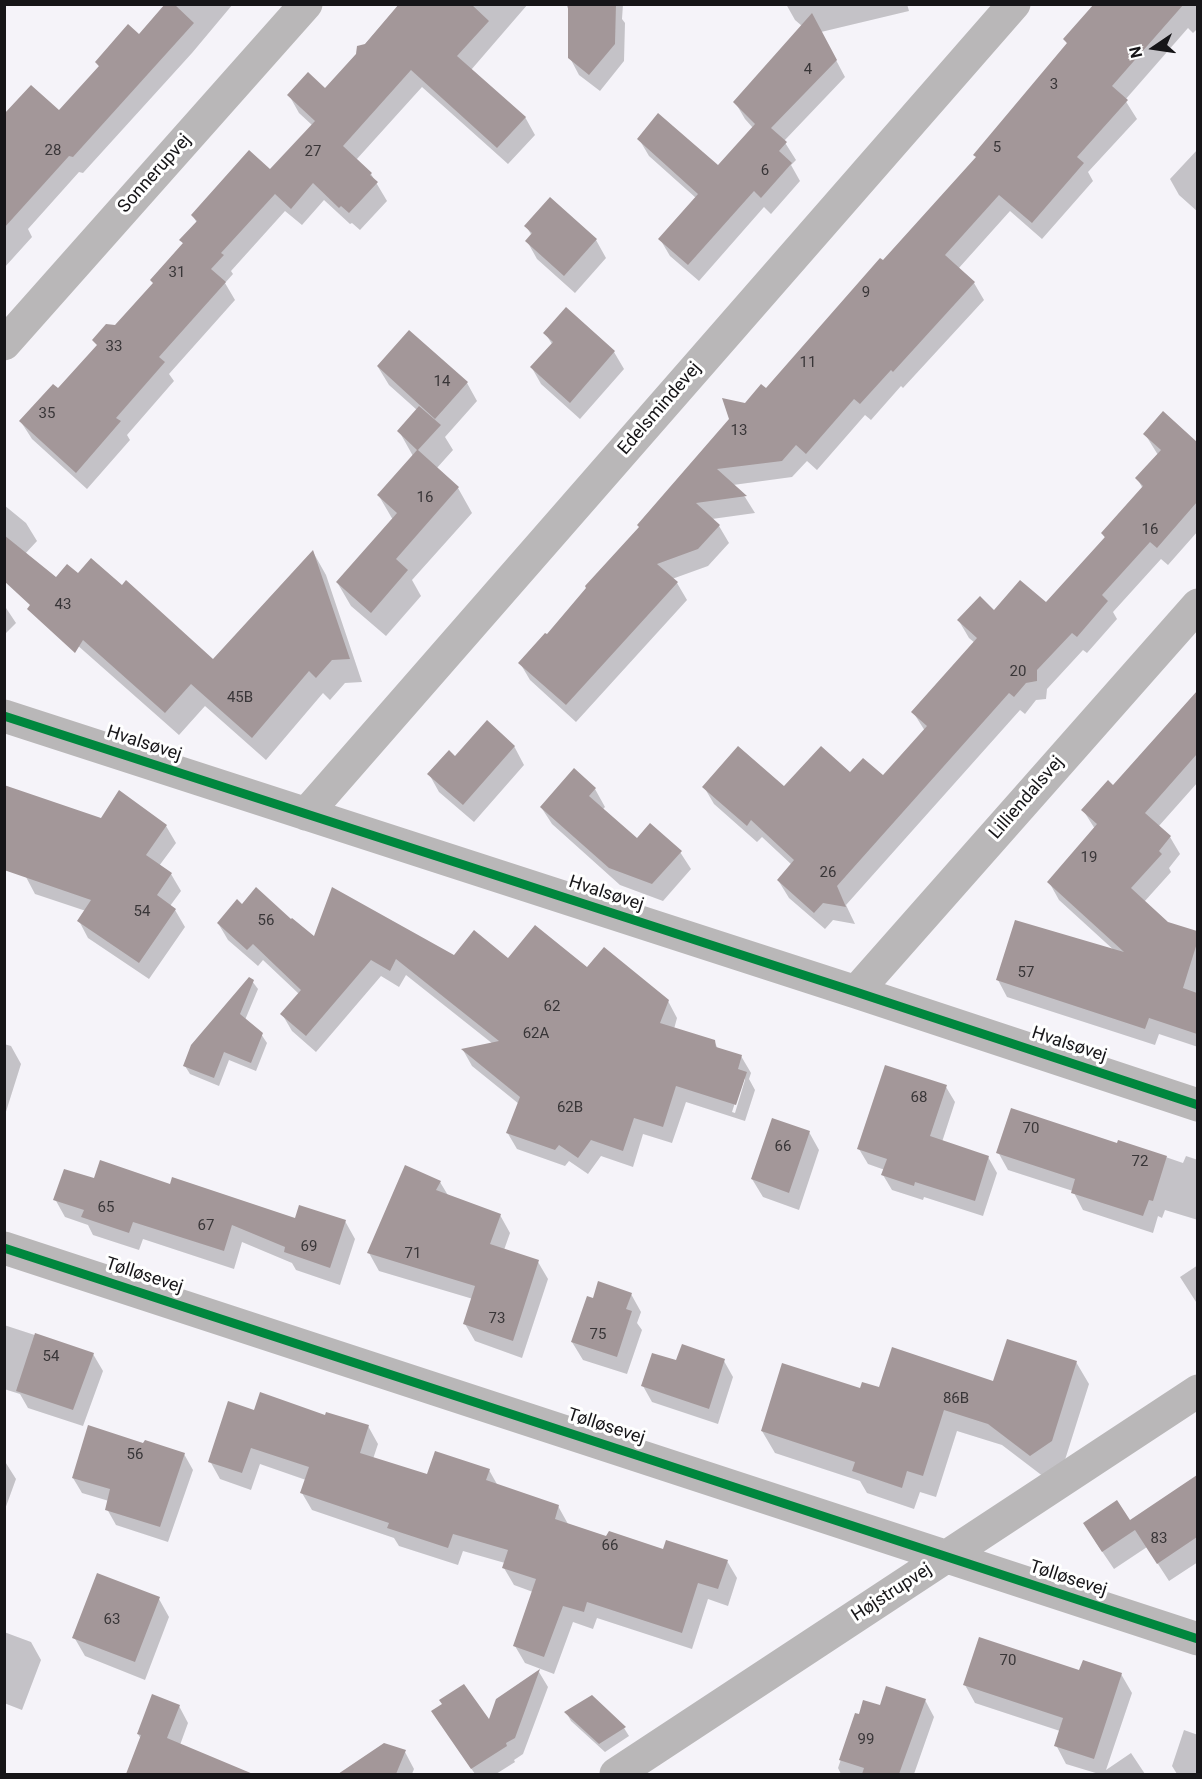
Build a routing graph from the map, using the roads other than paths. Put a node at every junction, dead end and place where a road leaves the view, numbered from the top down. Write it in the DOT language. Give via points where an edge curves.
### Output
graph roads {
  1 [pos="306,4"];
  2 [pos="1014,4"];
  3 [pos="4,344"];
  4 [pos="1197,605"];
  5 [pos="4,716"];
  6 [pos="306,814"];
  7 [pos="856,992"];
  8 [pos="1197,1105"];
  9 [pos="4,1248"];
  10 [pos="1197,1391"];
  11 [pos="948,1556"];
  12 [pos="1197,1639"];
  13 [pos="616,1774"];
  1 -- 3 [label="street, Sonnerupvej"];
  2 -- 6 [label="street, Edelsmindevej"];
  4 -- 7 [label="street, Lilliendalsvej"];
  5 -- 6 [label="street, Hvalsøvej"];
  6 -- 7 [label="street, Hvalsøvej"];
  7 -- 8 [label="street, Hvalsøvej"];
  9 -- 11 [label="street, Tølløsevej"];
  10 -- 11 [label="street, Højstrupvej"];
  11 -- 12 [label="street, Tølløsevej"];
  11 -- 13 [label="street, Højstrupvej"];
}
